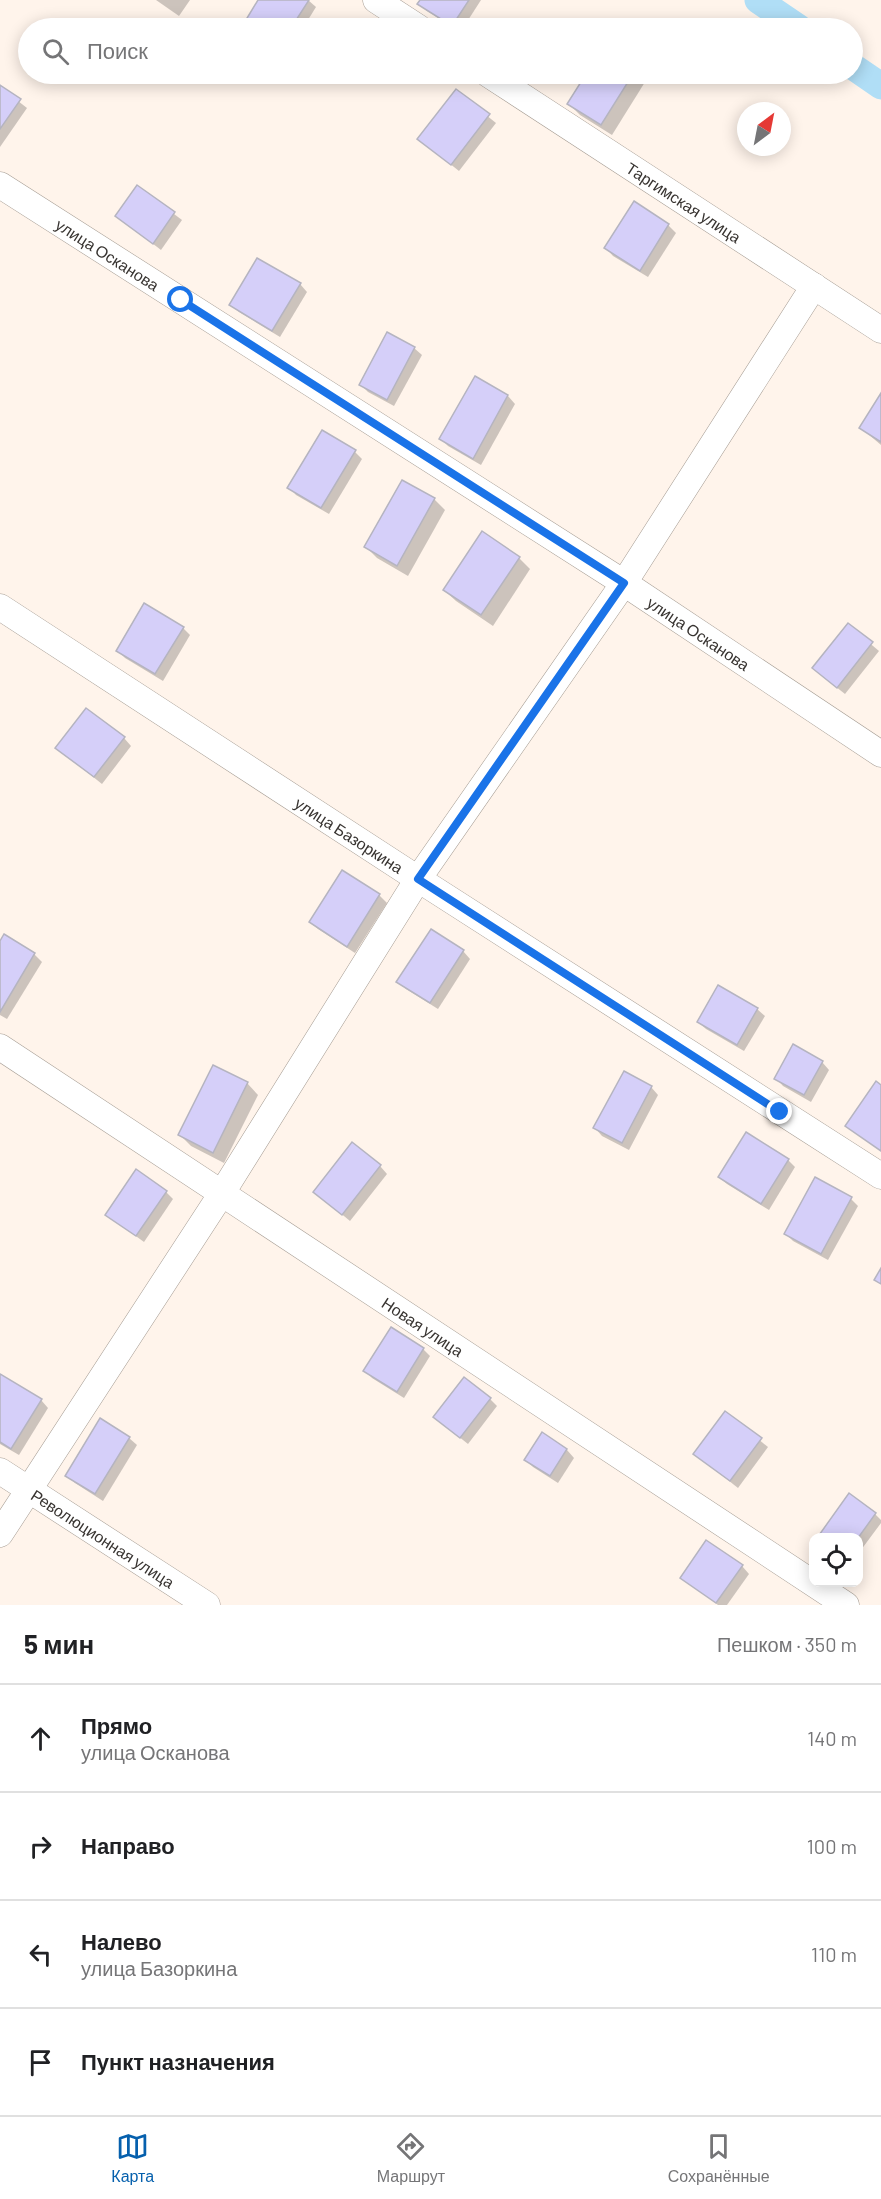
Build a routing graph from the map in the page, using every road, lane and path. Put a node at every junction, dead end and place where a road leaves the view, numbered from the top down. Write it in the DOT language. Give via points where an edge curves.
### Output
graph roads {
  1 [pos="376,0"];
  2 [pos="404,18"];
  3 [pos="503,84"];
  4 [pos="0,184"];
  5 [pos="814,286"];
  6 [pos="881,330"];
  7 [pos="624,583"];
  8 [pos="0,607"];
  9 [pos="881,754"];
  10 [pos="418,879"];
  11 [pos="0,1047"];
  12 [pos="881,1176"];
  13 [pos="222,1193"];
  14 [pos="0,1471"];
  15 [pos="29,1490"];
  16 [pos="0,1534"];
  17 [pos="207,1605"];
  18 [pos="846,1605"];
  1 -- 2 [label="street"];
  3 -- 5 [label="street, Таргимская улица"];
  4 -- 7 [label="street, улица Осканова"];
  5 -- 6 [label="street, Таргимская улица"];
  5 -- 7 [label="street"];
  7 -- 9 [label="street, улица Осканова"];
  7 -- 10 [label="street"];
  8 -- 10 [label="street, улица Базоркина"];
  10 -- 12 [label="street, улица Базоркина"];
  10 -- 13 [label="street"];
  11 -- 13 [label="street, Новая улица"];
  13 -- 15 [label="street"];
  13 -- 18 [label="street, Новая улица"];
  14 -- 15 [label="street, Революционная улица"];
  15 -- 16 [label="street"];
  15 -- 17 [label="street, Революционная улица"];
}
